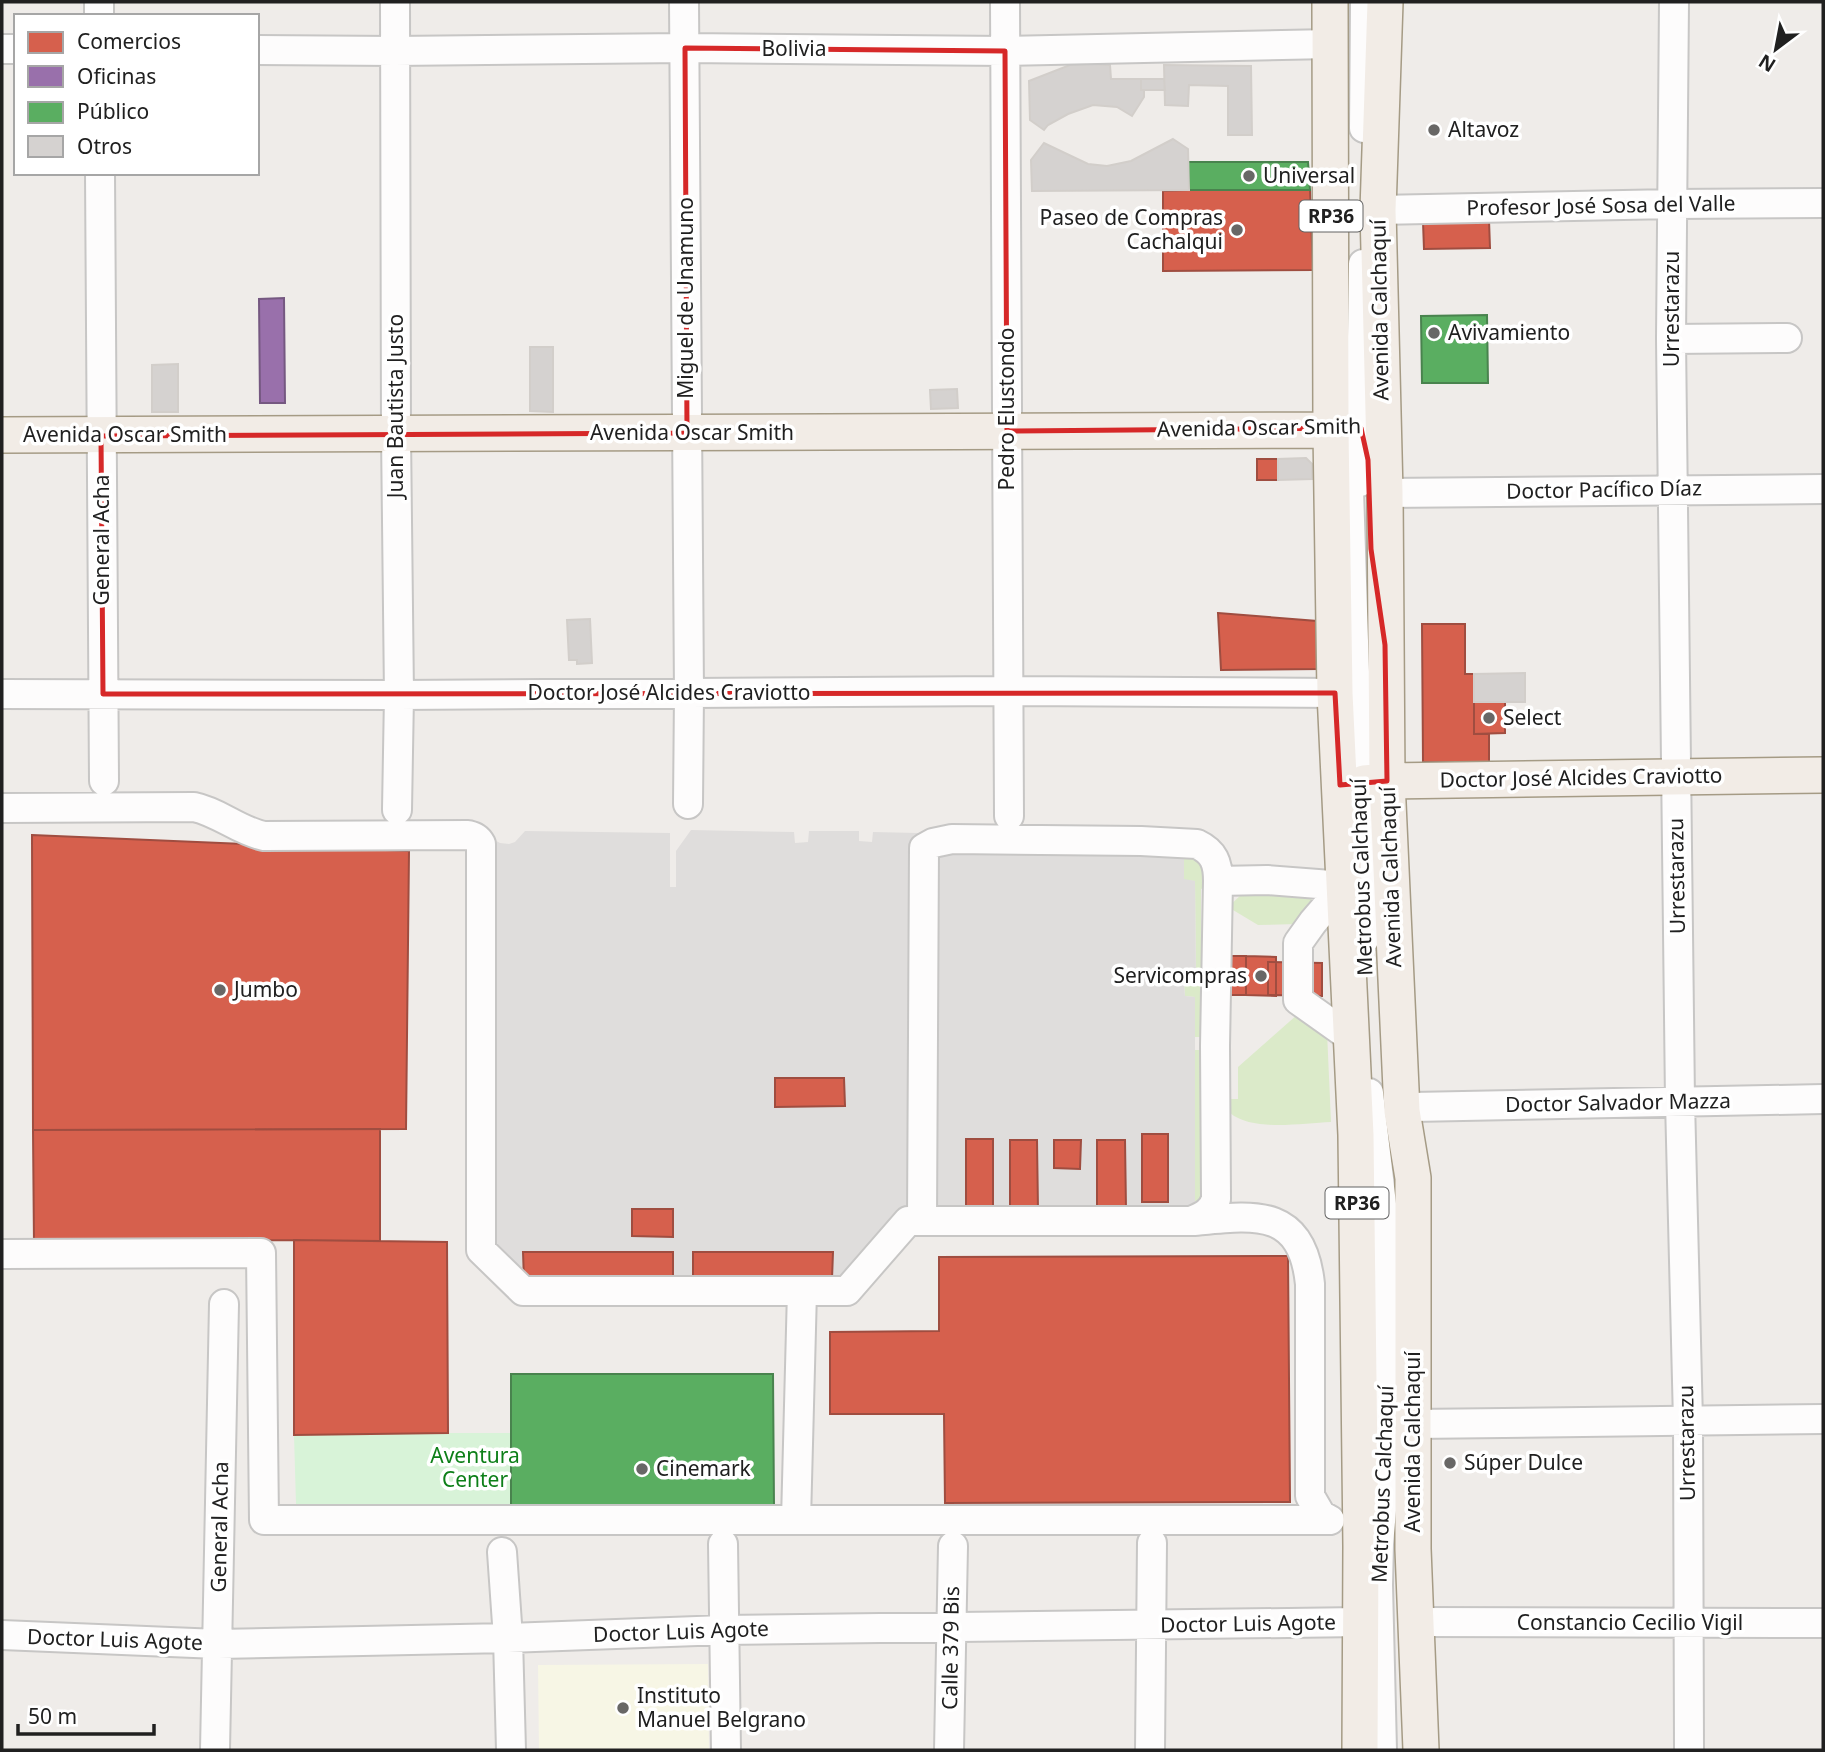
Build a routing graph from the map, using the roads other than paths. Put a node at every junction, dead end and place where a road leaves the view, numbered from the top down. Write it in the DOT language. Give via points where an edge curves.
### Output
graph roads {
  1 [pos="395,2"];
  2 [pos="684,2"];
  3 [pos="1005,2"];
  4 [pos="1330,2"];
  5 [pos="1345,2"];
  6 [pos="1365,2"];
  7 [pos="1385,2"];
  8 [pos="1674,2"];
  9 [pos="1330,44"];
  10 [pos="685,48"];
  11 [pos="259,50"];
  12 [pos="395,51"];
  13 [pos="1005,51"];
  14 [pos="100,175"];
  15 [pos="1823,203"];
  16 [pos="1673,204"];
  17 [pos="1378,210"];
  18 [pos="1787,338"];
  19 [pos="1671,339"];
  20 [pos="1356,428"];
  21 [pos="1007,431"];
  22 [pos="687,433"];
  23 [pos="396,434"];
  24 [pos="2,435"];
  25 [pos="101,436"];
  26 [pos="1673,489"];
  27 [pos="1823,489"];
  28 [pos="1385,493"];
  29 [pos="1385,645"];
  30 [pos="1008,691"];
  31 [pos="689,693"];
  32 [pos="1335,693"];
  33 [pos="2,694"];
  34 [pos="103,694"];
  35 [pos="399,695"];
  36 [pos="1823,775"];
  37 [pos="1675,776"];
  38 [pos="104,781"];
  39 [pos="1364,783"];
  40 [pos="688,804"];
  41 [pos="2,808"];
  42 [pos="397,810"];
  43 [pos="1009,816"];
  44 [pos="1218,881"];
  45 [pos="1369,884"];
  46 [pos="1353,1039"];
  47 [pos="1823,1099"];
  48 [pos="1680,1101"];
  49 [pos="1422,1108"];
  50 [pos="1413,1178"];
  51 [pos="922,1220"];
  52 [pos="1191,1221"];
  53 [pos="2,1254"];
  54 [pos="802,1291"];
  55 [pos="224,1304"];
  56 [pos="1823,1419"];
  57 [pos="1688,1421"];
  58 [pos="1429,1424"];
  59 [pos="796,1520"];
  60 [pos="1152,1543"];
  61 [pos="723,1544"];
  62 [pos="953,1546"];
  63 [pos="502,1552"];
  64 [pos="1361,1622"];
  65 [pos="1426,1622"];
  66 [pos="1688,1623"];
  67 [pos="1823,1623"];
  68 [pos="1150,1625"];
  69 [pos="951,1626"];
  70 [pos="724,1630"];
  71 [pos="2,1635"];
  72 [pos="508,1638"];
  73 [pos="218,1644"];
  74 [pos="215,1750"];
  75 [pos="511,1750"];
  76 [pos="726,1750"];
  77 [pos="949,1750"];
  78 [pos="1150,1750"];
  79 [pos="1360,1750"];
  80 [pos="1382,1750"];
  81 [pos="1396,1750"];
  82 [pos="1421,1750"];
  83 [pos="1689,1750"];
  1 -- 12 [label="street, Juan Bautista Justo"];
  2 -- 10 [label="street, Miguel de Unamuno"];
  3 -- 13 [label="street, Pedro Elustondo"];
  4 -- 9 [label="main road, Avenida Calchaquí / RP36"];
  5 -- 20 [label="street, Metrobus Calchaquí" via="1344,147"];
  6 -- 20 [label="street, Metrobus Calchaquí"];
  7 -- 17 [label="main road, Avenida Calchaquí / RP36"];
  8 -- 16 [label="street, Urrestarazu"];
  9 -- 13 [label="street, Bolivia"];
  9 -- 20 [label="main road, Avenida Calchaquí / RP36"];
  10 -- 12 [label="street, Bolivia"];
  10 -- 13 [label="street, Bolivia"];
  10 -- 22 [label="street, Miguel de Unamuno"];
  11 -- 12 [label="street, Bolivia"];
  12 -- 23 [label="street, Juan Bautista Justo"];
  13 -- 21 [label="street, Pedro Elustondo"];
  14 -- 25 [label="street, General Acha"];
  15 -- 16 [label="street, Profesor José Sosa del Valle"];
  16 -- 17 [label="street, Profesor José Sosa del Valle"];
  16 -- 19 [label="street, Urrestarazu"];
  17 -- 20 [label="main road, Avenida Calchaquí / RP36"];
  18 -- 19 [label="street"];
  19 -- 26 [label="street, Urrestarazu"];
  20 -- 21 [label="main road, Avenida Oscar Smith"];
  20 -- 28 [label="main road, Avenida Calchaquí / RP36"];
  20 -- 29 [label="main road" via="1368,460 1371,549"];
  20 -- 32 [label="main road, Avenida Calchaquí / RP36"];
  20 -- 39 [label="street, Metrobus Calchaquí" via="1359,762"];
  21 -- 22 [label="main road, Avenida Oscar Smith"];
  21 -- 30 [label="street, Pedro Elustondo"];
  22 -- 23 [label="main road, Avenida Oscar Smith"];
  22 -- 31 [label="street, Miguel de Unamuno"];
  23 -- 25 [label="main road, Avenida Oscar Smith"];
  23 -- 35 [label="street, Juan Bautista Justo"];
  24 -- 25 [label="main road, Avenida Oscar Smith"];
  25 -- 34 [label="street, General Acha"];
  26 -- 27 [label="street, Doctor Pacífico Díaz"];
  26 -- 28 [label="street, Doctor Pacífico Díaz"];
  26 -- 37 [label="street, Urrestarazu"];
  28 -- 29 [label="main road, Avenida Calchaquí / RP36"];
  29 -- 39 [label="main road, Avenida Calchaquí / RP36"];
  30 -- 31 [label="street, Doctor José Alcides Craviotto"];
  30 -- 32 [label="street, Doctor José Alcides Craviotto"];
  30 -- 43 [label="street, Pedro Elustondo"];
  31 -- 35 [label="street, Doctor José Alcides Craviotto"];
  31 -- 40 [label="street, Miguel de Unamuno"];
  32 -- 39 [label="main road, Avenida Calchaquí / RP36"];
  33 -- 34 [label="street, Doctor José Alcides Craviotto"];
  34 -- 35 [label="street, Doctor José Alcides Craviotto"];
  34 -- 38 [label="street, General Acha"];
  35 -- 42 [label="street, Juan Bautista Justo"];
  36 -- 37 [label="main road, Doctor José Alcides Craviotto"];
  37 -- 39 [label="main road, Doctor José Alcides Craviotto"];
  37 -- 48 [label="street, Urrestarazu"];
  39 -- 45 [label="main road, Avenida Calchaquí / RP36"];
  39 -- 45 [label="main road, Avenida Calchaquí / RP36"];
  41 -- 54 [label="street" via="194,807 264,836 474,836 481,844 481,1250 523,1291"];
  44 -- 45 [label="street"];
  44 -- 51 [label="street" via="1213,856 1197,844 951,839 924,848"];
  44 -- 52 [label="street" via="1216,1199 1209,1212"];
  45 -- 46 [label="main road, Avenida Calchaquí / RP36"];
  45 -- 46 [label="street" via="1313,922 1298,943 1298,1000"];
  45 -- 49 [label="main road" via="1400,884 1408,897"];
  45 -- 50 [label="main road, Avenida Calchaquí / RP36"];
  45 -- 80 [label="street, Metrobus Calchaquí" via="1370,1105 1385,1230 1388,1443 1378,1585"];
  45 -- 81 [label="street, Metrobus Calchaquí" via="1396,1181 1398,1445 1392,1542"];
  46 -- 64 [label="main road, Avenida Calchaquí / RP36"];
  47 -- 48 [label="street, Doctor Salvador Mazza"];
  48 -- 49 [label="street, Doctor Salvador Mazza"];
  48 -- 57 [label="street, Urrestarazu"];
  49 -- 50 [label="main road"];
  50 -- 58 [label="main road, Avenida Calchaquí / RP36"];
  51 -- 52 [label="street"];
  51 -- 54 [label="street" via="908,1221 847,1291"];
  52 -- 59 [label="street" via="1256,1217 1276,1223 1294,1236 1302,1250 1310,1284 1310,1496 1321,1515 1330,1520"];
  53 -- 59 [label="street" via="261,1254 264,1520"];
  54 -- 59 [label="street"];
  55 -- 73 [label="street, General Acha"];
  56 -- 57 [label="street"];
  57 -- 58 [label="street"];
  57 -- 66 [label="street, Urrestarazu"];
  58 -- 65 [label="main road, Avenida Calchaquí / RP36" via="1413,1538"];
  60 -- 68 [label="street"];
  61 -- 70 [label="street"];
  62 -- 69 [label="street, Calle 379 Bis"];
  63 -- 72 [label="street"];
  64 -- 68 [label="street, Doctor Luis Agote"];
  64 -- 79 [label="main road, Avenida Calchaquí / RP36"];
  65 -- 66 [label="street, Constancio Cecilio Vigil"];
  65 -- 82 [label="main road, Avenida Calchaquí / RP36"];
  66 -- 67 [label="street, Constancio Cecilio Vigil"];
  66 -- 83 [label="street, Urrestarazu"];
  68 -- 69 [label="street, Doctor Luis Agote"];
  68 -- 78 [label="street"];
  69 -- 70 [label="street, Doctor Luis Agote"];
  69 -- 77 [label="street, Calle 379 Bis"];
  70 -- 72 [label="street, Doctor Luis Agote"];
  70 -- 76 [label="street"];
  71 -- 73 [label="street, Doctor Luis Agote"];
  72 -- 73 [label="street, Doctor Luis Agote"];
  72 -- 75 [label="street"];
  73 -- 74 [label="street, General Acha"];
}
